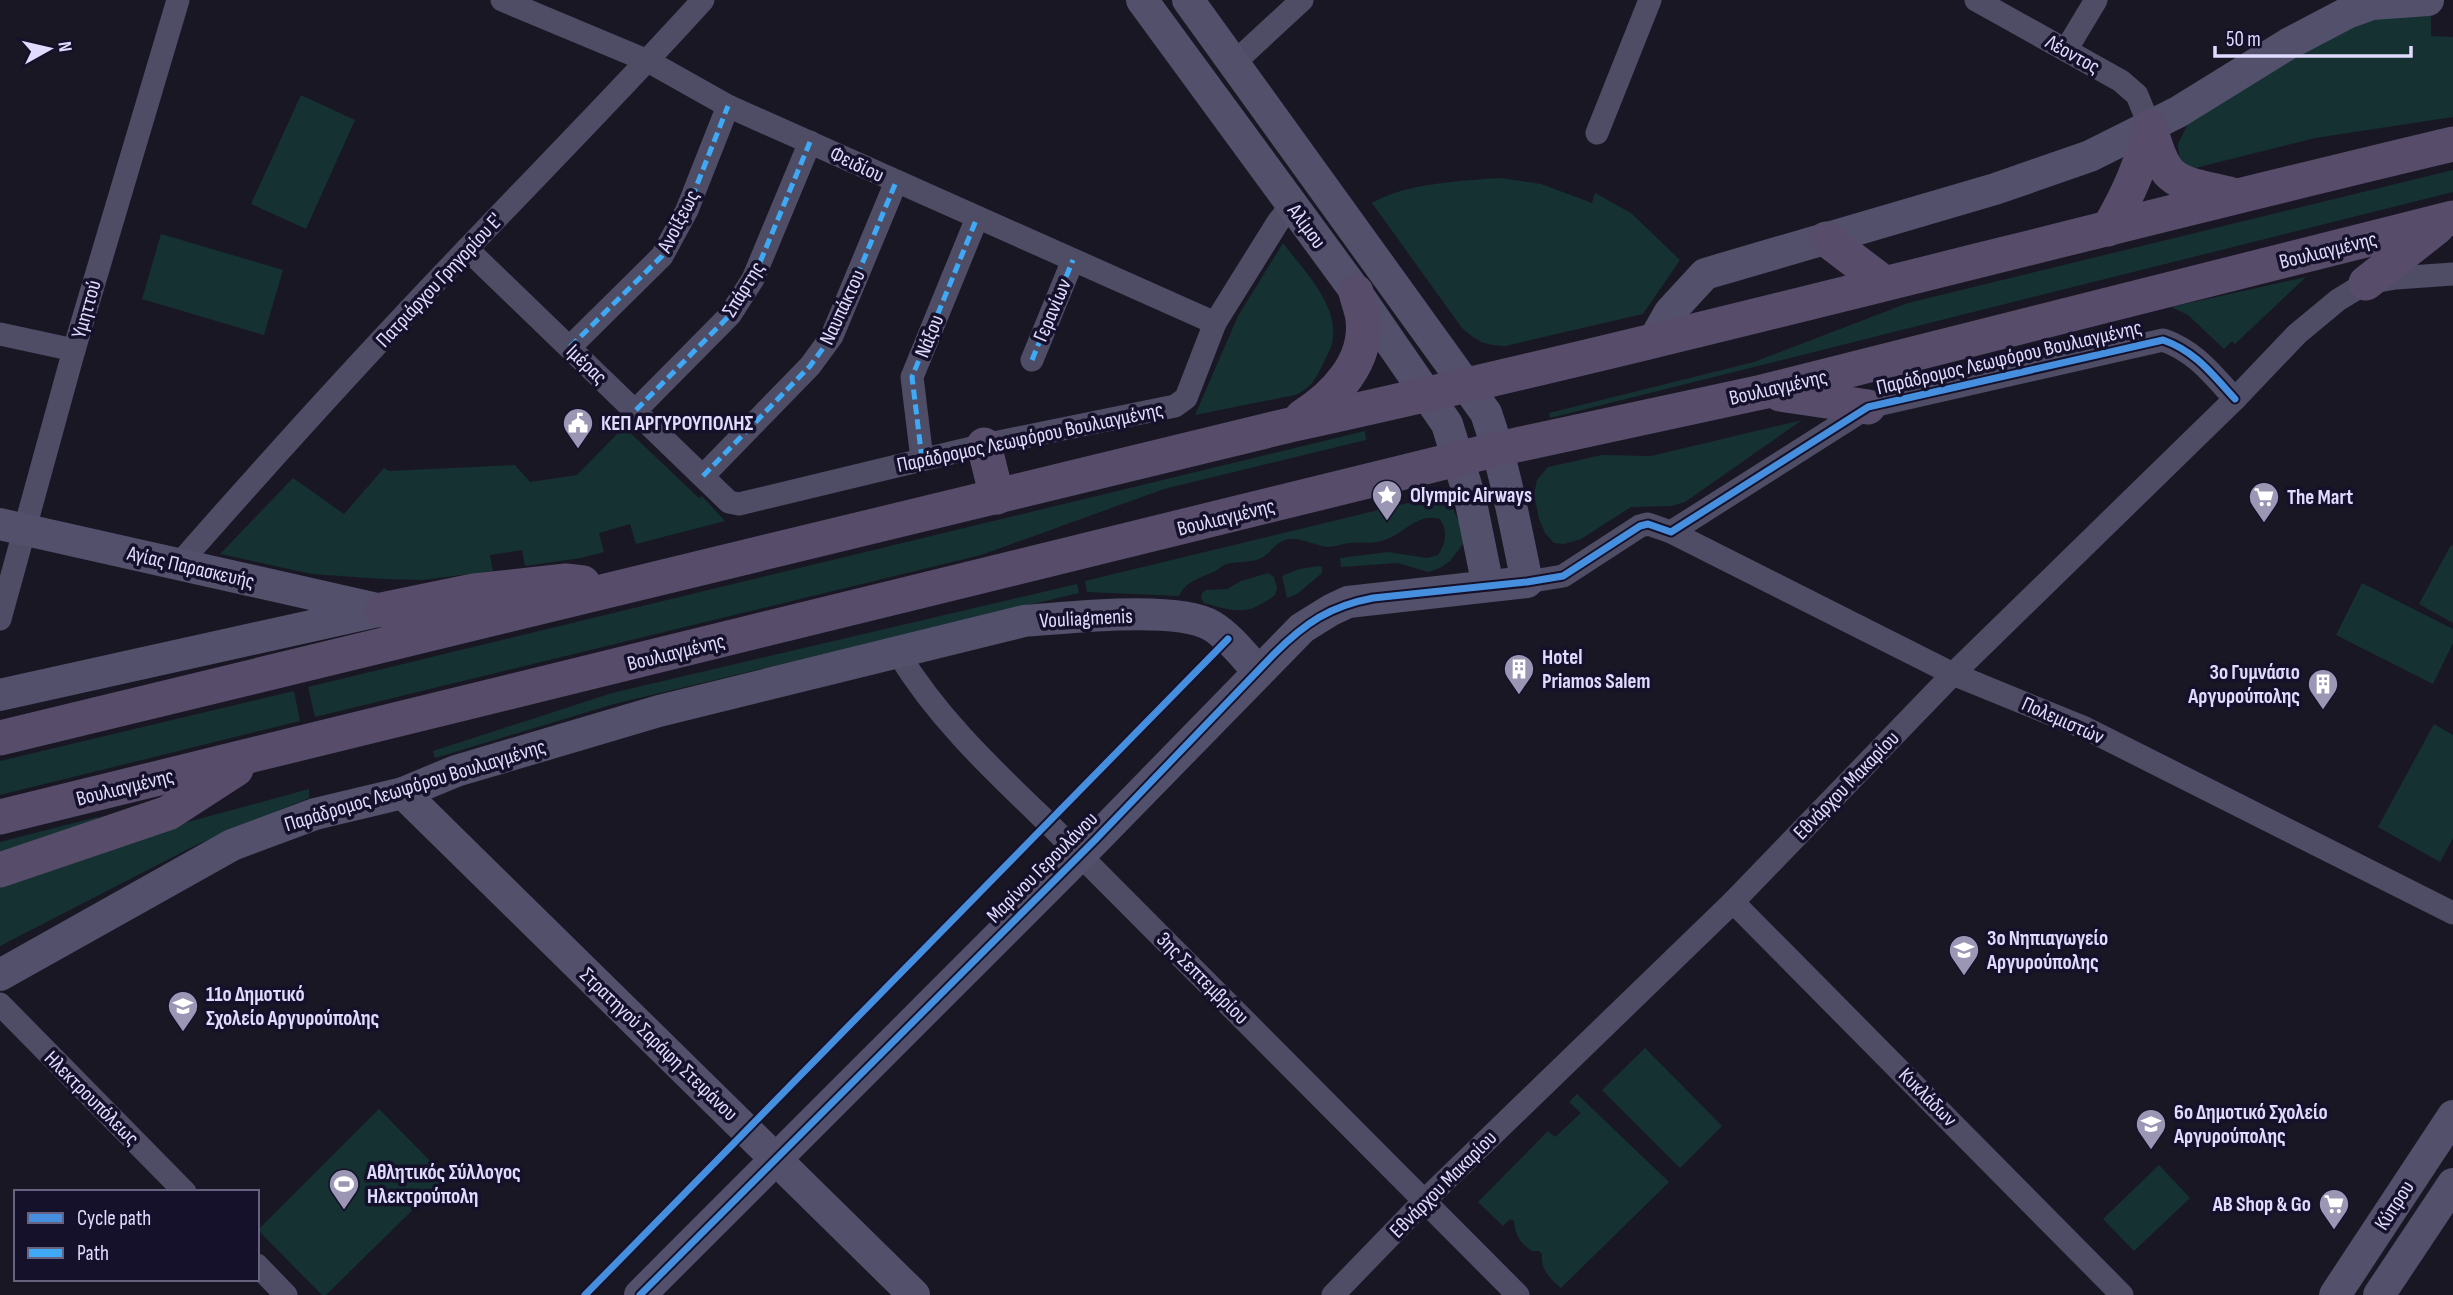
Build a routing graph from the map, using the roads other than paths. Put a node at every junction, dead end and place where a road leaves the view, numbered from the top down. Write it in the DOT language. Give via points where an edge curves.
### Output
graph roads {
  1 [pos="178,0"];
  2 [pos="502,0"];
  3 [pos="702,0"];
  4 [pos="1142,0"];
  5 [pos="1188,0"];
  6 [pos="1302,0"];
  7 [pos="1650,0"];
  8 [pos="1976,0"];
  9 [pos="2096,0"];
  10 [pos="2428,0"];
  11 [pos="2439,0"];
  12 [pos="2453,1"];
  13 [pos="2066,50"];
  14 [pos="648,61"];
  15 [pos="1234,63"];
  16 [pos="728,106"];
  17 [pos="2150,127"];
  18 [pos="1597,133"];
  19 [pos="810,142"];
  20 [pos="2453,144"];
  21 [pos="896,182"];
  22 [pos="2236,195"];
  23 [pos="1292,205"];
  24 [pos="977,218"];
  25 [pos="2449,219"];
  26 [pos="2108,229"];
  27 [pos="1826,239"];
  28 [pos="467,249"];
  29 [pos="1073,260"];
  30 [pos="2452,275"];
  31 [pos="1884,283"];
  32 [pos="2366,284"];
  33 [pos="1356,292"];
  34 [pos="1214,323"];
  35 [pos="0,334"];
  36 [pos="1654,340"];
  37 [pos="570,347"];
  38 [pos="74,350"];
  39 [pos="1032,360"];
  40 [pos="1468,386"];
  41 [pos="1762,392"];
  42 [pos="1427,395"];
  43 [pos="2235,399"];
  44 [pos="1868,407"];
  45 [pos="636,410"];
  46 [pos="1290,425"];
  47 [pos="984,445"];
  48 [pos="1498,449"];
  49 [pos="922,459"];
  50 [pos="1459,460"];
  51 [pos="704,476"];
  52 [pos="997,497"];
  53 [pos="739,504"];
  54 [pos="12,526"];
  55 [pos="1671,532"];
  56 [pos="179,564"];
  57 [pos="1527,582"];
  58 [pos="1488,586"];
  59 [pos="625,588"];
  60 [pos="382,610"];
  61 [pos="0,619"];
  62 [pos="898,653"];
  63 [pos="1258,671"];
  64 [pos="1953,674"];
  65 [pos="0,695"];
  66 [pos="0,738"];
  67 [pos="260,754"];
  68 [pos="403,793"];
  69 [pos="0,817"];
  70 [pos="1079,855"];
  71 [pos="0,870"];
  72 [pos="1733,902"];
  73 [pos="2453,913"];
  74 [pos="0,975"];
  75 [pos="0,1004"];
  76 [pos="2453,1116"];
  77 [pos="775,1158"];
  78 [pos="2453,1184"];
  79 [pos="183,1190"];
  80 [pos="1423,1202"];
  81 [pos="259,1267"];
  82 [pos="286,1295"];
  83 [pos="640,1295"];
  84 [pos="914,1295"];
  85 [pos="1333,1295"];
  86 [pos="1518,1295"];
  87 [pos="2122,1295"];
  88 [pos="2335,1295"];
  89 [pos="2379,1295"];
  1 -- 38 [label="street, Υμηττού"];
  2 -- 14 [label="street, Φειδίου"];
  3 -- 14 [label="street, Πατριάρχου Γρηγορίου Ε'"];
  4 -- 23 [label="street, Αλίμου"];
  5 -- 15 [label="street, Αλίμου"];
  6 -- 15 [label="street"];
  7 -- 18 [label="street"];
  8 -- 13 [label="street, Λέοντος"];
  9 -- 13 [label="street"];
  10 -- 17 [label="street" via="2372,4 2347,13"];
  11 -- 12 [label="street"];
  13 -- 17 [label="street, Λέοντος" via="2130,88"];
  14 -- 16 [label="street, Φειδίου"];
  14 -- 28 [label="street, Πατριάρχου Γρηγορίου Ε'"];
  15 -- 40 [label="street, Αλίμου"];
  16 -- 19 [label="street, Φειδίου"];
  16 -- 37 [label="street, Ανοίξεως" via="687,210 662,256"];
  17 -- 22 [label="main road" via="2167,172 2185,184"];
  17 -- 26 [label="main road" via="2129,194"];
  17 -- 27 [label="street" via="2078,160"];
  19 -- 21 [label="street, Φειδίου"];
  19 -- 45 [label="street, Σπάρτης" via="753,279 730,314"];
  20 -- 22 [label="main road"];
  21 -- 24 [label="street, Φειδίου"];
  21 -- 51 [label="street, Ναυπάκτου" via="832,336 810,366"];
  22 -- 26 [label="main road"];
  23 -- 33 [label="street, Αλίμου"];
  23 -- 34 [label="street, Παράδρομος Λεωφόρου Βουλιαγμένης"];
  24 -- 29 [label="street, Φειδίου"];
  24 -- 49 [label="street, Νάξου" via="912,377"];
  25 -- 32 [label="main road"];
  25 -- 41 [label="main road, Βουλιαγμένης"];
  26 -- 31 [label="main road"];
  27 -- 31 [label="main road"];
  27 -- 36 [label="street" via="1704,274 1670,312"];
  28 -- 37 [label="street, Ιμέρας"];
  28 -- 56 [label="street, Πατριάρχου Γρηγορίου Ε'"];
  29 -- 34 [label="street, Φειδίου"];
  29 -- 39 [label="street, Γερανίων"];
  30 -- 32 [label="street"];
  31 -- 36 [label="main road"];
  32 -- 43 [label="street, Εθνάρχου Μακαρίου" via="2297,334"];
  33 -- 42 [label="street, Αλίμου"];
  33 -- 46 [label="main road" via="1363,319 1362,344 1348,376 1335,393"];
  34 -- 47 [label="street, Παράδρομος Λεωφόρου Βουλιαγμένης" via="1186,398 1175,406"];
  35 -- 38 [label="street"];
  36 -- 40 [label="main road"];
  37 -- 45 [label="street, Ιμέρας"];
  38 -- 54 [label="street, Υμηττού"];
  40 -- 42 [label="main road"];
  40 -- 48 [label="street, Αλίμου" via="1486,413"];
  41 -- 44 [label="main road"];
  41 -- 48 [label="main road, Βουλιαγμένης"];
  42 -- 46 [label="main road"];
  42 -- 50 [label="street, Αλίμου" via="1447,425"];
  43 -- 44 [label="street, Παράδρομος Λεωφόρου Βουλιαγμένης" via="2197,357 2163,340"];
  43 -- 64 [label="street, Εθνάρχου Μακαρίου"];
  44 -- 55 [label="street, Παράδρομος Λεωφόρου Βουλιαγμένης"];
  45 -- 51 [label="street, Ιμέρας"];
  46 -- 52 [label="main road"];
  47 -- 49 [label="street, Παράδρομος Λεωφόρου Βουλιαγμένης"];
  47 -- 52 [label="main road"];
  48 -- 50 [label="main road, Βουλιαγμένης"];
  48 -- 57 [label="street"];
  49 -- 53 [label="street, Παράδρομος Λεωφόρου Βουλιαγμένης"];
  50 -- 58 [label="street"];
  50 -- 67 [label="main road, Βουλιαγμένης"];
  51 -- 53 [label="street, Ιμέρας" via="729,502"];
  52 -- 59 [label="main road"];
  54 -- 56 [label="street, Αγίας Παρασκευής"];
  54 -- 61 [label="street, Υμηττού"];
  55 -- 57 [label="street" via="1640,526 1563,576"];
  55 -- 64 [label="street, Πολεμιστών"];
  56 -- 60 [label="street, Αγίας Παρασκευής"];
  57 -- 58 [label="street, Μαρίνου Γερουλάνου"];
  58 -- 63 [label="street, Μαρίνου Γερουλάνου" via="1348,602 1302,628"];
  59 -- 60 [label="main road" via="566,581 474,591"];
  59 -- 66 [label="main road"];
  60 -- 65 [label="street"];
  62 -- 63 [label="street, Vouliagmenis" via="1024,621 1184,615 1211,625"];
  62 -- 68 [label="street, Παράδρομος Λεωφόρου Βουλιαγμένης" via="659,711 456,771"];
  62 -- 70 [label="street, 3ης Σεπτεμβρίου" via="974,753"];
  63 -- 70 [label="street, Μαρίνου Γερουλάνου"];
  64 -- 72 [label="street, Εθνάρχου Μακαρίου"];
  64 -- 73 [label="street, Πολεμιστών" via="2085,728"];
  67 -- 69 [label="main road, Βουλιαγμένης"];
  67 -- 71 [label="main road" via="168,813"];
  68 -- 74 [label="street, Παράδρομος Λεωφόρου Βουλιαγμένης" via="315,814 232,845"];
  68 -- 77 [label="street, Στρατηγού Σαράφη Στεφάνου"];
  70 -- 77 [label="street, Μαρίνου Γερουλάνου"];
  70 -- 80 [label="street, 3ης Σεπτεμβρίου"];
  72 -- 80 [label="street, Εθνάρχου Μακαρίου"];
  72 -- 87 [label="street, Κυκλάδων"];
  75 -- 79 [label="street, Ηλεκτρουπόλεως"];
  76 -- 88 [label="street, Κύπρου"];
  77 -- 83 [label="street, Μαρίνου Γερουλάνου"];
  77 -- 84 [label="street, Στρατηγού Σαράφη Στεφάνου"];
  78 -- 89 [label="street, Κύπρου"];
  80 -- 85 [label="street, Εθνάρχου Μακαρίου"];
  80 -- 86 [label="street, 3ης Σεπτεμβρίου"];
  81 -- 82 [label="street"];
}
